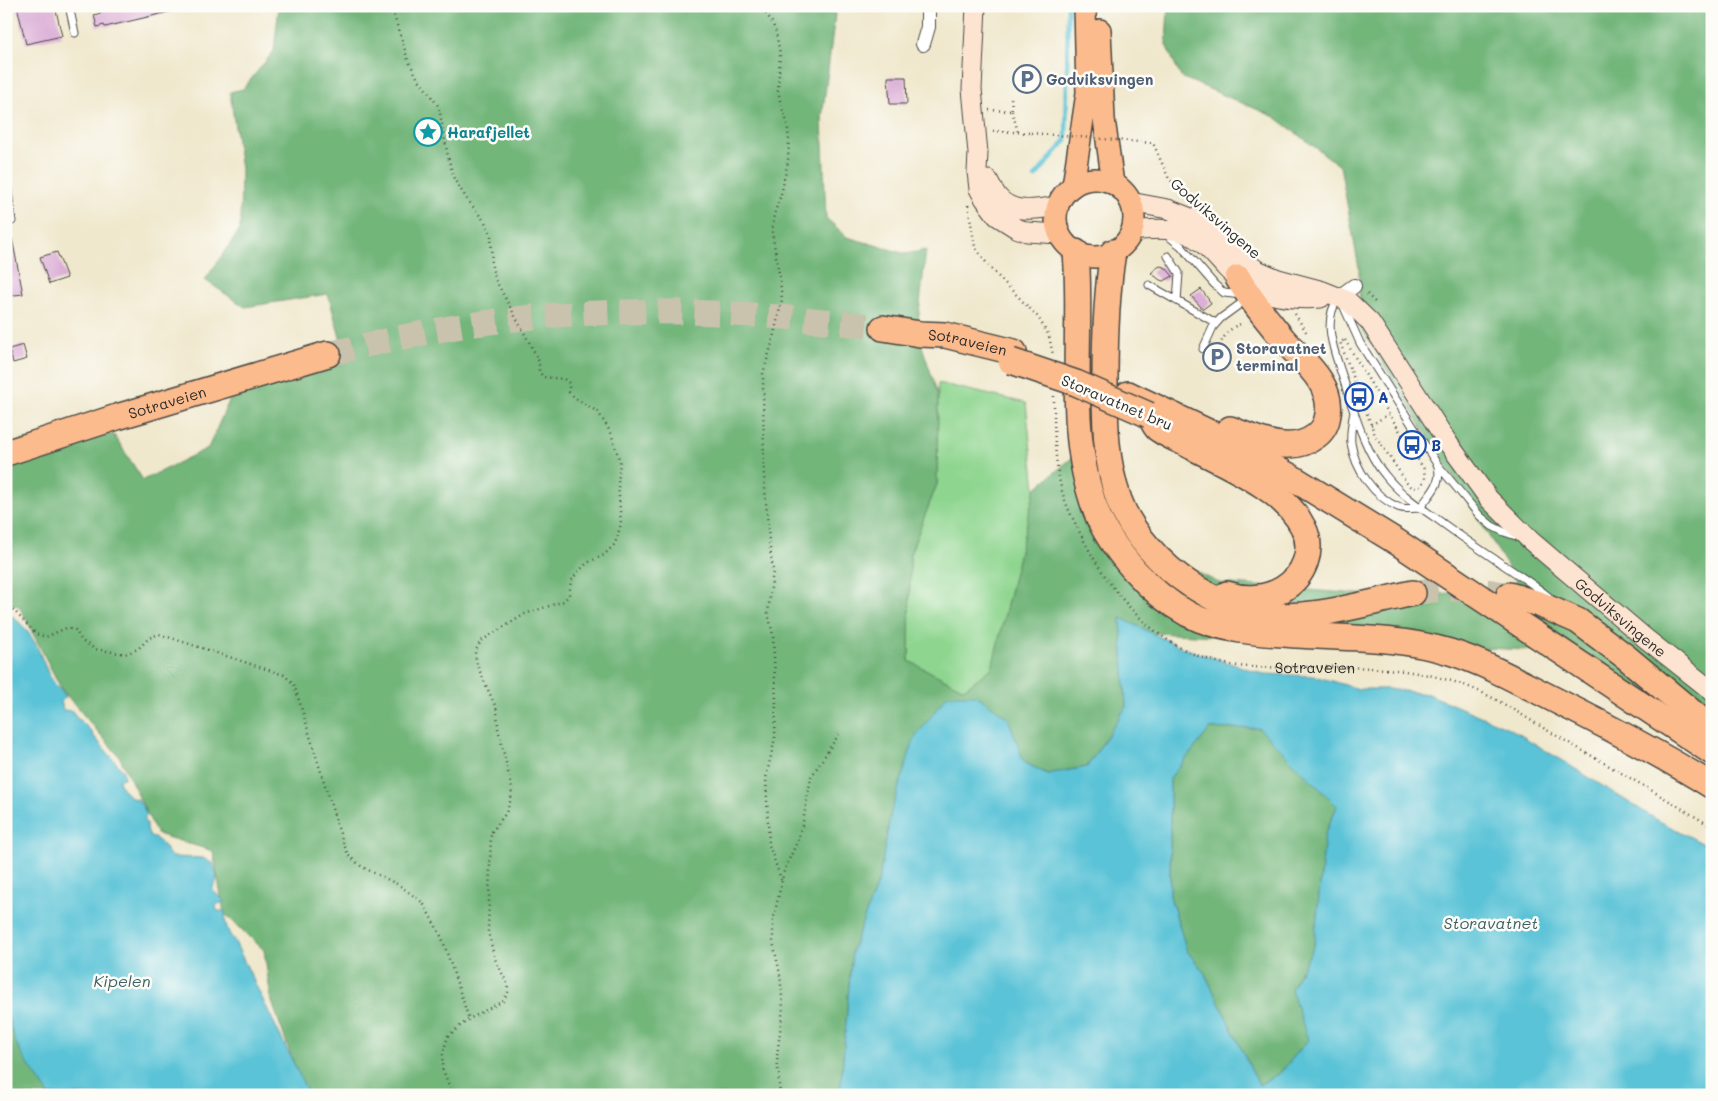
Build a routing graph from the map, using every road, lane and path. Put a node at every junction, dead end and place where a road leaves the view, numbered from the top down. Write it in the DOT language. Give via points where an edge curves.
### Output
graph roads {
  1 [pos="69,6"];
  2 [pos="391,6"];
  3 [pos="759,6"];
  4 [pos="928,6"];
  5 [pos="976,6"];
  6 [pos="1085,6"];
  7 [pos="1099,6"];
  8 [pos="75,33"];
  9 [pos="923,44"];
  10 [pos="1011,96"];
  11 [pos="1012,111"];
  12 [pos="988,117"];
  13 [pos="988,131"];
  14 [pos="1018,132"];
  15 [pos="978,154"];
  16 [pos="6,176"];
  17 [pos="1113,184"];
  18 [pos="1073,186"];
  19 [pos="1130,202"];
  20 [pos="1197,204"];
  21 [pos="968,205"];
  22 [pos="1058,206"];
  23 [pos="12,222"];
  24 [pos="1132,230"];
  25 [pos="1068,243"];
  26 [pos="1114,252"];
  27 [pos="1168,256"];
  28 [pos="1247,281"];
  29 [pos="1149,285"];
  30 [pos="1347,292"];
  31 [pos="1177,301"];
  32 [pos="1293,310"];
  33 [pos="1216,323"];
  34 [pos="883,328"];
  35 [pos="1310,338"];
  36 [pos="1053,349"];
  37 [pos="1203,349"];
  38 [pos="328,354"];
  39 [pos="1013,356"];
  40 [pos="1054,393"];
  41 [pos="1354,410"];
  42 [pos="1389,414"];
  43 [pos="1371,425"];
  44 [pos="1219,443"];
  45 [pos="6,453"];
  46 [pos="1437,464"];
  47 [pos="1422,508"];
  48 [pos="1531,541"];
  49 [pos="1185,580"];
  50 [pos="1412,593"];
  51 [pos="1509,595"];
  52 [pos="6,602"];
  53 [pos="1578,622"];
  54 [pos="1570,667"];
  55 [pos="1712,691"];
  56 [pos="1712,729"];
  57 [pos="839,734"];
  58 [pos="1712,752"];
  59 [pos="1712,774"];
  60 [pos="1712,786"];
  61 [pos="1712,826"];
  62 [pos="782,882"];
  63 [pos="469,1019"];
  64 [pos="453,1095"];
  65 [pos="780,1095"];
  1 -- 8 [label="lane"];
  2 -- 63 [label="path" via="408,60 439,107 454,179 491,234 492,268 496,281 535,353 539,372 543,377 564,379 569,383 569,392 598,412 611,433 620,462 621,524 615,544 578,572 564,601 525,614 482,641 476,652 477,665 497,710 512,789 506,813 491,833 488,932 508,992 503,1001"];
  3 -- 62 [label="path" via="776,32 780,54 778,91 788,140 788,161 772,233 782,300 763,373 764,475 773,570 768,613 773,635 776,701 775,738 766,778 770,845"];
  4 -- 9 [label="street" via="928,27"];
  5 -- 15 [label="main road" via="972,89"];
  6 -- 18 [label="main road" via="1088,93"];
  7 -- 17 [label="main road" via="1104,119"];
  10 -- 11 [label="path"];
  11 -- 12 [label="path" via="988,110"];
  11 -- 14 [label="path"];
  13 -- 14 [label="path, Godviksvingene"];
  14 -- 20 [label="path, Godviksvingene, bridge" via="1153,143 1169,179"];
  15 -- 22 [label="main road" via="998,197 1006,205 1032,210"];
  15 -- 25 [label="main road" via="980,189 997,216 1016,228"];
  16 -- 23 [label="lane"];
  17 -- 18 [label="main road" via="1097,180"];
  17 -- 19 [label="main road"];
  18 -- 22 [label="main road"];
  19 -- 24 [label="main road" via="1134,216"];
  19 -- 28 [label="main road, Godviksvingene" via="1168,208 1196,220 1243,260"];
  21 -- 36 [label="path" via="975,248 1038,317"];
  22 -- 25 [label="main road" via="1056,220"];
  24 -- 26 [label="main road" via="1122,247"];
  24 -- 28 [label="main road, Godviksvingene" via="1172,229 1187,233 1203,243 1228,270"];
  25 -- 26 [label="main road" via="1085,256 1104,256"];
  25 -- 60 [label="highway" via="1078,293 1080,438 1089,493 1096,514 1112,542 1138,574 1165,598 1189,614 1238,630 1381,640 1450,652 1521,683 1616,731"];
  26 -- 49 [label="highway" via="1104,357 1109,462 1119,500 1130,521 1157,558"];
  27 -- 31 [label="lane" via="1179,273"];
  28 -- 30 [label="main road, Godviksvingene" via="1255,289 1285,298 1314,299"];
  28 -- 33 [label="lane"];
  28 -- 44 [label="highway" via="1289,346 1320,380 1330,406 1321,432 1297,446 1253,437"];
  29 -- 31 [label="lane"];
  30 -- 41 [label="lane" via="1335,303 1330,324 1336,358"];
  30 -- 46 [label="lane, Godviksvingene" via="1360,343"];
  30 -- 48 [label="main road, Godviksvingene" via="1348,300 1370,322 1470,475"];
  31 -- 33 [label="lane"];
  32 -- 35 [label="path"];
  33 -- 37 [label="lane"];
  34 -- 39 [label="highway, Sotraveien"];
  38 -- 45 [label="highway, Sotraveien"];
  39 -- 44 [label="highway, Storavatnet bru" via="1122,391"];
  39 -- 44 [label="highway, Storavatnet bru, bridge" via="1150,415 1157,428"];
  40 -- 61 [label="path, Sotraveien" via="1056,452 1067,509 1091,554 1123,601 1164,638 1193,654 1227,664 1373,668 1411,671 1450,680 1491,697"];
  41 -- 47 [label="lane" via="1384,475"];
  41 -- 47 [label="lane" via="1351,443 1368,482 1382,497 1400,508"];
  42 -- 43 [label="path"];
  42 -- 43 [label="path" via="1424,469 1425,479 1421,486 1413,488 1406,483"];
  42 -- 43 [label="path" via="1345,340 1340,342"];
  44 -- 49 [label="highway" via="1292,510 1304,528 1308,553 1305,565 1295,579 1282,590 1255,598 1240,598"];
  44 -- 54 [label="highway" via="1291,477 1396,542"];
  46 -- 47 [label="lane" via="1439,482"];
  46 -- 48 [label="lane, Godviksvingene" via="1492,526"];
  47 -- 53 [label="lane" via="1539,589"];
  48 -- 55 [label="main road, Godviksvingene"];
  49 -- 50 [label="highway" via="1233,607 1253,613 1289,616 1324,612"];
  51 -- 53 [label="highway" via="1539,604"];
  52 -- 63 [label="path" via="36,634 46,637 66,628 75,630 82,641 96,649 125,654 159,634 284,674 294,684 348,855 362,867 400,885 423,904 442,938"];
  53 -- 56 [label="highway" via="1626,657"];
  54 -- 58 [label="highway"];
  54 -- 59 [label="highway"];
  57 -- 62 [label="path" via="811,777 803,822"];
  62 -- 65 [label="path" via="772,921 784,1008 778,1056"];
  63 -- 64 [label="path" via="448,1036 443,1052 442,1068"];
}
